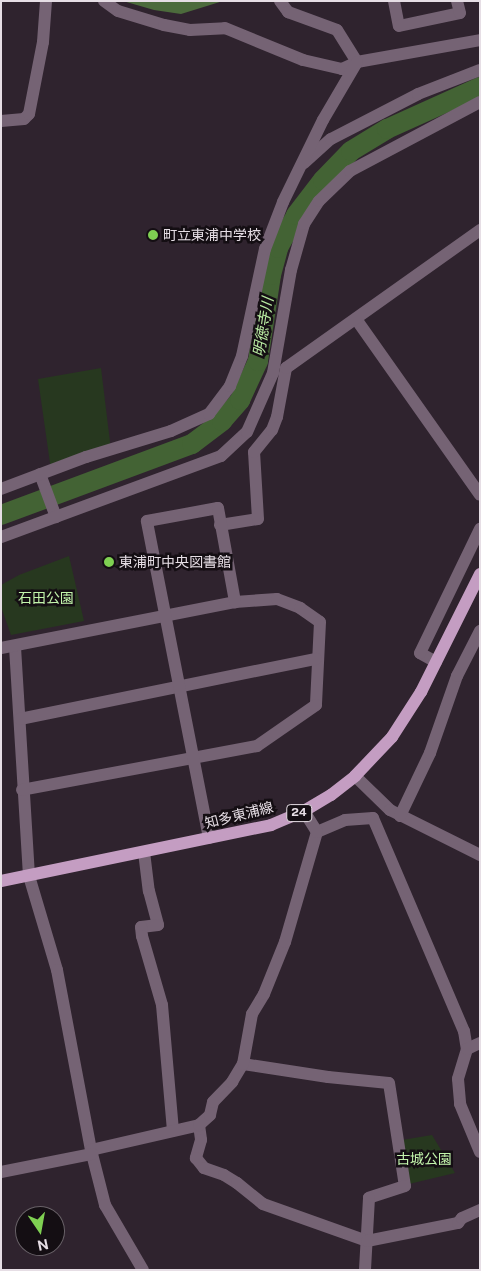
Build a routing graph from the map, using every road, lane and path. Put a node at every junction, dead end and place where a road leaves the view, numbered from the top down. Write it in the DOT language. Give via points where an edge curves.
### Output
graph roads {
  1 [pos="104,1"];
  2 [pos="280,1"];
  3 [pos="394,1"];
  4 [pos="457,1"];
  5 [pos="43,3"];
  6 [pos="480,40"];
  7 [pos="357,62"];
  8 [pos="480,70"];
  9 [pos="480,102"];
  10 [pos="1,121"];
  11 [pos="299,168"];
  12 [pos="480,230"];
  13 [pos="356,318"];
  14 [pos="40,474"];
  15 [pos="1,489"];
  16 [pos="480,495"];
  17 [pos="56,517"];
  18 [pos="220,525"];
  19 [pos="480,529"];
  20 [pos="1,537"];
  21 [pos="480,574"];
  22 [pos="235,602"];
  23 [pos="164,617"];
  24 [pos="480,632"];
  25 [pos="15,646"];
  26 [pos="1,648"];
  27 [pos="316,659"];
  28 [pos="436,662"];
  29 [pos="179,686"];
  30 [pos="20,720"];
  31 [pos="192,758"];
  32 [pos="355,776"];
  33 [pos="22,790"];
  34 [pos="304,811"];
  35 [pos="400,816"];
  36 [pos="317,832"];
  37 [pos="209,838"];
  38 [pos="144,852"];
  39 [pos="480,855"];
  40 [pos="28,876"];
  41 [pos="1,881"];
  42 [pos="480,1043"];
  43 [pos="467,1048"];
  44 [pos="243,1064"];
  45 [pos="199,1125"];
  46 [pos="173,1131"];
  47 [pos="91,1152"];
  48 [pos="480,1152"];
  49 [pos="1,1172"];
  50 [pos="480,1210"];
  51 [pos="367,1241"];
  52 [pos="143,1270"];
  53 [pos="365,1270"];
  1 -- 7 [label="street" via="118,11 164,25 190,30 224,28 304,60 342,69"];
  2 -- 7 [label="street" via="288,12 337,30"];
  3 -- 4 [label="street" via="399,26 460,13"];
  5 -- 10 [label="street" via="46,21 29,114 24,120"];
  6 -- 7 [label="street"];
  7 -- 11 [label="street"];
  8 -- 11 [label="street" via="418,94 331,139"];
  9 -- 17 [label="street" via="350,171 319,201 304,224 291,270 272,373 247,432 221,456"];
  11 -- 14 [label="street" via="265,250 242,356 230,386 209,414 171,431"];
  12 -- 13 [label="street"];
  13 -- 16 [label="street"];
  13 -- 18 [label="street" via="286,368 277,417 272,430 254,452 258,519"];
  14 -- 15 [label="street"];
  14 -- 17 [label="street"];
  17 -- 20 [label="street"];
  18 -- 22 [label="street"];
  18 -- 23 [label="street" via="218,508 147,521"];
  19 -- 28 [label="street" via="420,653"];
  21 -- 28 [label="main road, 知多東浦線 / 24"];
  22 -- 23 [label="street"];
  22 -- 27 [label="street" via="277,599 300,608 320,622"];
  23 -- 25 [label="street"];
  23 -- 29 [label="street"];
  24 -- 35 [label="street" via="457,676 430,753"];
  25 -- 26 [label="street"];
  25 -- 30 [label="street"];
  27 -- 29 [label="street"];
  27 -- 31 [label="street" via="316,705 258,746"];
  28 -- 32 [label="main road, 知多東浦線 / 24" via="392,737"];
  29 -- 30 [label="street"];
  29 -- 31 [label="street"];
  30 -- 33 [label="street"];
  31 -- 33 [label="street"];
  31 -- 37 [label="street"];
  32 -- 34 [label="main road, 知多東浦線 / 24" via="331,796"];
  32 -- 35 [label="street"];
  33 -- 40 [label="street"];
  34 -- 36 [label="street"];
  34 -- 37 [label="main road, 知多東浦線 / 24" via="271,825"];
  35 -- 39 [label="street"];
  36 -- 43 [label="street" via="346,820 373,818 464,1031"];
  36 -- 44 [label="street" via="285,942 264,994 252,1014"];
  37 -- 38 [label="main road, 知多東浦線 / 24"];
  38 -- 40 [label="main road, 知多東浦線 / 24"];
  38 -- 46 [label="street" via="158,925 141,927 162,1005"];
  40 -- 41 [label="main road, 知多東浦線 / 24"];
  40 -- 47 [label="street" via="57,970"];
  42 -- 43 [label="street"];
  43 -- 48 [label="street" via="458,1078 460,1104"];
  44 -- 45 [label="street" via="232,1082 213,1102 210,1115"];
  44 -- 51 [label="street" via="389,1083 405,1186 369,1198"];
  45 -- 46 [label="street"];
  45 -- 51 [label="street" via="201,1140 196,1158 204,1168 224,1175 263,1204"];
  46 -- 47 [label="street"];
  47 -- 49 [label="street"];
  47 -- 52 [label="street" via="105,1205"];
  50 -- 51 [label="street" via="458,1223"];
  51 -- 53 [label="street"];
}
